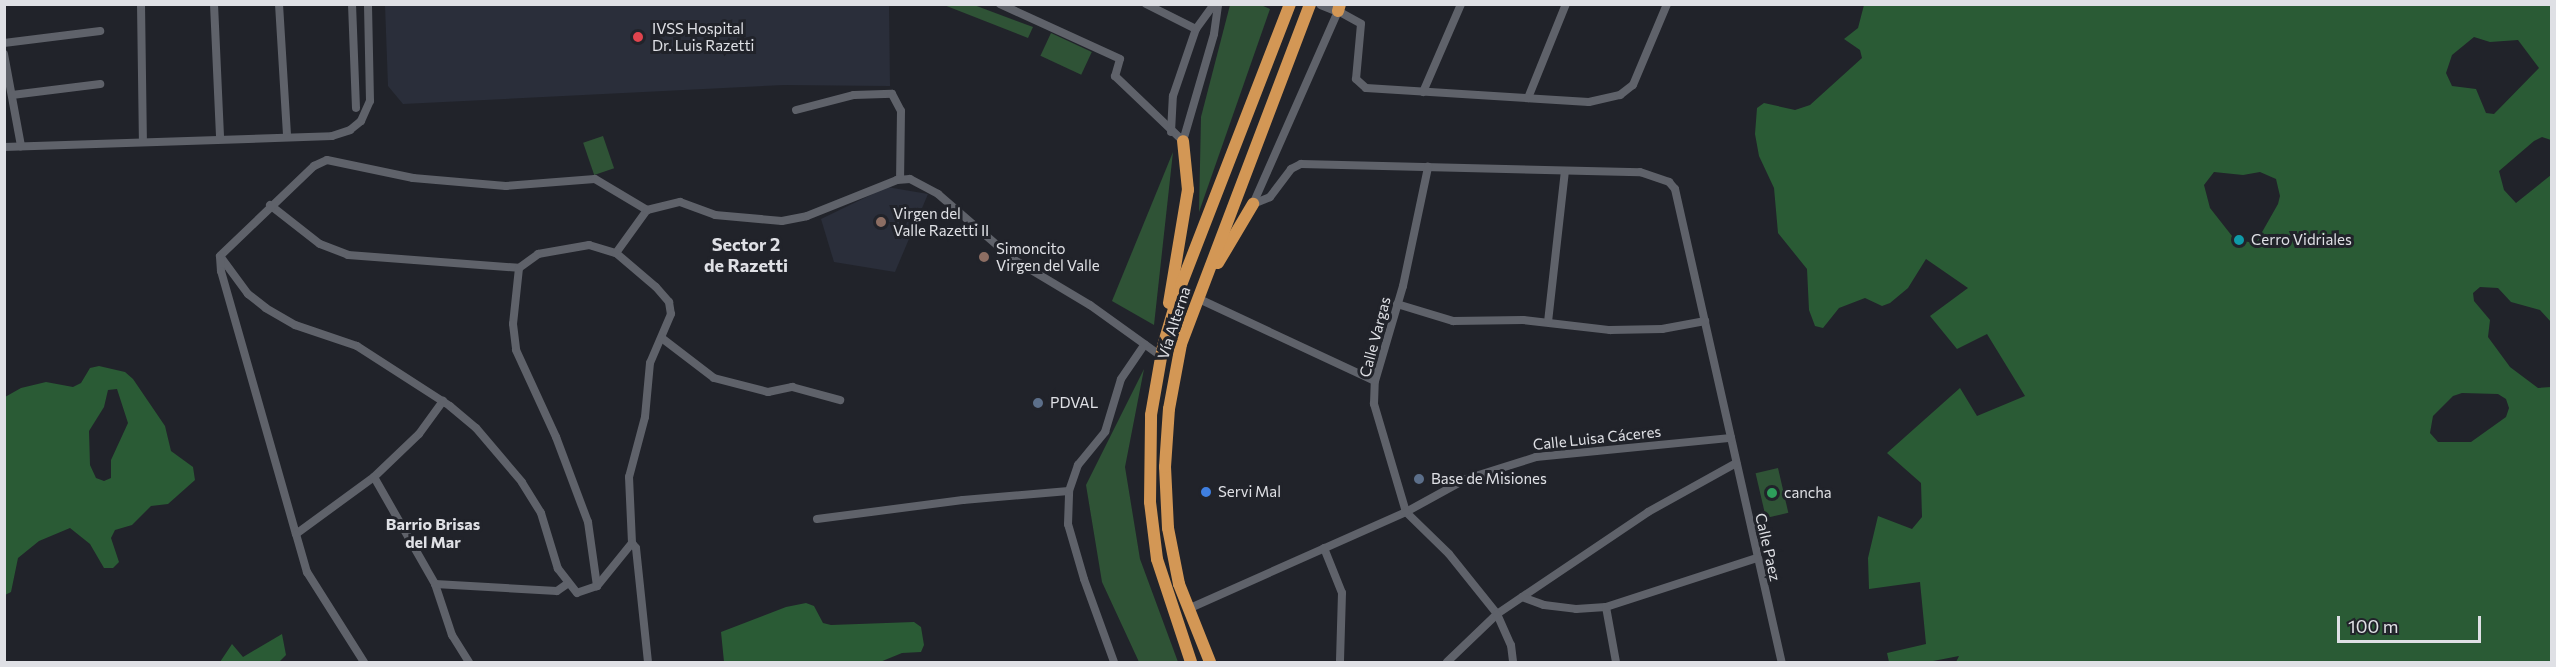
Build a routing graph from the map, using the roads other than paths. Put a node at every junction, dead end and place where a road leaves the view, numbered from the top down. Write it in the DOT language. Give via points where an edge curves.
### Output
graph roads {
  1 [pos="141,4"];
  2 [pos="214,4"];
  3 [pos="279,4"];
  4 [pos="352,4"];
  5 [pos="368,4"];
  6 [pos="1000,4"];
  7 [pos="1146,4"];
  8 [pos="1216,4"];
  9 [pos="1290,4"];
  10 [pos="1310,4"];
  11 [pos="1461,4"];
  12 [pos="1566,4"];
  13 [pos="1667,4"];
  14 [pos="1332,7"];
  15 [pos="1196,29"];
  16 [pos="99,31"];
  17 [pos="4,43"];
  18 [pos="4,54"];
  19 [pos="100,84"];
  20 [pos="1424,92"];
  21 [pos="12,95"];
  22 [pos="1528,98"];
  23 [pos="356,108"];
  24 [pos="796,110"];
  25 [pos="1171,132"];
  26 [pos="286,135"];
  27 [pos="220,138"];
  28 [pos="1183,141"];
  29 [pos="143,142"];
  30 [pos="21,146"];
  31 [pos="4,147"];
  32 [pos="1428,167"];
  33 [pos="1565,171"];
  34 [pos="900,179"];
  35 [pos="1253,204"];
  36 [pos="270,206"];
  37 [pos="646,210"];
  38 [pos="616,253"];
  39 [pos="220,256"];
  40 [pos="519,268"];
  41 [pos="1197,298"];
  42 [pos="1397,304"];
  43 [pos="1705,321"];
  44 [pos="1548,322"];
  45 [pos="663,339"];
  46 [pos="1144,344"];
  47 [pos="1162,351"];
  48 [pos="1375,381"];
  49 [pos="840,400"];
  50 [pos="442,401"];
  51 [pos="1731,438"];
  52 [pos="1736,463"];
  53 [pos="374,477"];
  54 [pos="1068,491"];
  55 [pos="1406,512"];
  56 [pos="817,519"];
  57 [pos="296,534"];
  58 [pos="632,543"];
  59 [pos="1324,548"];
  60 [pos="1757,558"];
  61 [pos="435,584"];
  62 [pos="567,584"];
  63 [pos="597,586"];
  64 [pos="1522,597"];
  65 [pos="1606,607"];
  66 [pos="1188,609"];
  67 [pos="1497,614"];
  68 [pos="364,663"];
  69 [pos="469,663"];
  70 [pos="648,663"];
  71 [pos="1114,663"];
  72 [pos="1191,663"];
  73 [pos="1210,663"];
  74 [pos="1340,663"];
  75 [pos="1447,663"];
  76 [pos="1513,663"];
  77 [pos="1616,663"];
  78 [pos="1782,663"];
  1 -- 29 [label="street"];
  2 -- 27 [label="street"];
  3 -- 26 [label="street"];
  4 -- 23 [label="street"];
  5 -- 26 [label="street" via="368,110 350,130 332,136"];
  6 -- 25 [label="street" via="1120,60 1115,76"];
  7 -- 15 [label="street"];
  8 -- 15 [label="street"];
  8 -- 28 [label="street" via="1214,34"];
  9 -- 47 [label="highway, Vía Alterna" via="1181,285"];
  10 -- 41 [label="highway, Vía Alterna"];
  11 -- 20 [label="street"];
  12 -- 22 [label="street"];
  13 -- 22 [label="street" via="1636,80 1625,92 1589,102"];
  14 -- 20 [label="street" via="1362,27 1355,72 1358,83 1366,88"];
  14 -- 35 [label="street"];
  15 -- 25 [label="street" via="1173,96"];
  16 -- 17 [label="street"];
  18 -- 21 [label="street"];
  19 -- 21 [label="street"];
  20 -- 22 [label="street"];
  21 -- 30 [label="street"];
  24 -- 34 [label="street" via="872,92 892,94 901,117"];
  25 -- 28 [label="street"];
  26 -- 27 [label="street"];
  27 -- 29 [label="street"];
  28 -- 47 [label="highway" via="1188,190"];
  29 -- 30 [label="street"];
  30 -- 31 [label="street"];
  32 -- 33 [label="street"];
  32 -- 35 [label="street" via="1300,164 1291,169 1270,197"];
  32 -- 42 [label="street, Calle Vargas"];
  33 -- 43 [label="street, Calle Paez" via="1640,172 1672,185"];
  33 -- 44 [label="street"];
  34 -- 37 [label="street" via="794,219 729,217 680,202"];
  34 -- 46 [label="street" via="928,187 1013,259 1090,305"];
  35 -- 41 [label="highway"];
  36 -- 37 [label="street" via="314,166 327,160 413,178 506,186 595,179"];
  36 -- 39 [label="street"];
  36 -- 40 [label="street" via="320,244 348,255"];
  37 -- 38 [label="street"];
  38 -- 40 [label="street" via="590,245 538,254"];
  38 -- 45 [label="street" via="669,302 671,314"];
  39 -- 50 [label="street" via="234,278 266,308 295,326 357,346"];
  39 -- 57 [label="street"];
  40 -- 63 [label="street" via="513,324 516,351 556,437 588,522"];
  41 -- 48 [label="street"];
  41 -- 66 [label="highway, Vía Alterna" via="1174,371 1165,466 1168,528"];
  42 -- 44 [label="street" via="1453,321"];
  42 -- 48 [label="street, Calle Vargas"];
  43 -- 44 [label="street" via="1624,331"];
  43 -- 51 [label="street, Calle Paez"];
  45 -- 49 [label="street" via="714,378 768,392 792,387"];
  45 -- 58 [label="street" via="650,363 645,417 629,477"];
  46 -- 47 [label="street"];
  46 -- 54 [label="street" via="1121,379 1105,432 1078,465"];
  47 -- 72 [label="highway, Vía Alterna" via="1151,415 1150,502 1157,559"];
  48 -- 55 [label="street, Calle Vargas" via="1374,404"];
  50 -- 53 [label="street" via="419,434"];
  50 -- 62 [label="street" via="476,428 522,482 541,513 558,569"];
  51 -- 52 [label="street, Calle Paez"];
  51 -- 55 [label="street, Calle Luisa Cáceres" via="1536,457 1466,479"];
  52 -- 60 [label="street, Calle Paez"];
  52 -- 64 [label="street" via="1648,512"];
  53 -- 57 [label="street"];
  53 -- 61 [label="street"];
  54 -- 56 [label="street"];
  54 -- 71 [label="street" via="1068,524"];
  55 -- 59 [label="street, Calle Luisa Cáceres"];
  55 -- 67 [label="street" via="1449,554"];
  57 -- 68 [label="street" via="307,572"];
  58 -- 63 [label="street"];
  58 -- 70 [label="street" via="636,548"];
  59 -- 66 [label="street, Calle Luisa Cáceres"];
  59 -- 74 [label="street" via="1342,593"];
  60 -- 65 [label="street"];
  60 -- 78 [label="street, Calle Paez"];
  61 -- 62 [label="street" via="556,591"];
  61 -- 69 [label="street" via="452,635"];
  62 -- 63 [label="street" via="578,593"];
  64 -- 65 [label="street" via="1544,605 1576,609"];
  64 -- 67 [label="street"];
  65 -- 77 [label="street"];
  66 -- 73 [label="highway, Vía Alterna"];
  67 -- 75 [label="street"];
  67 -- 76 [label="street" via="1511,645"];
}
